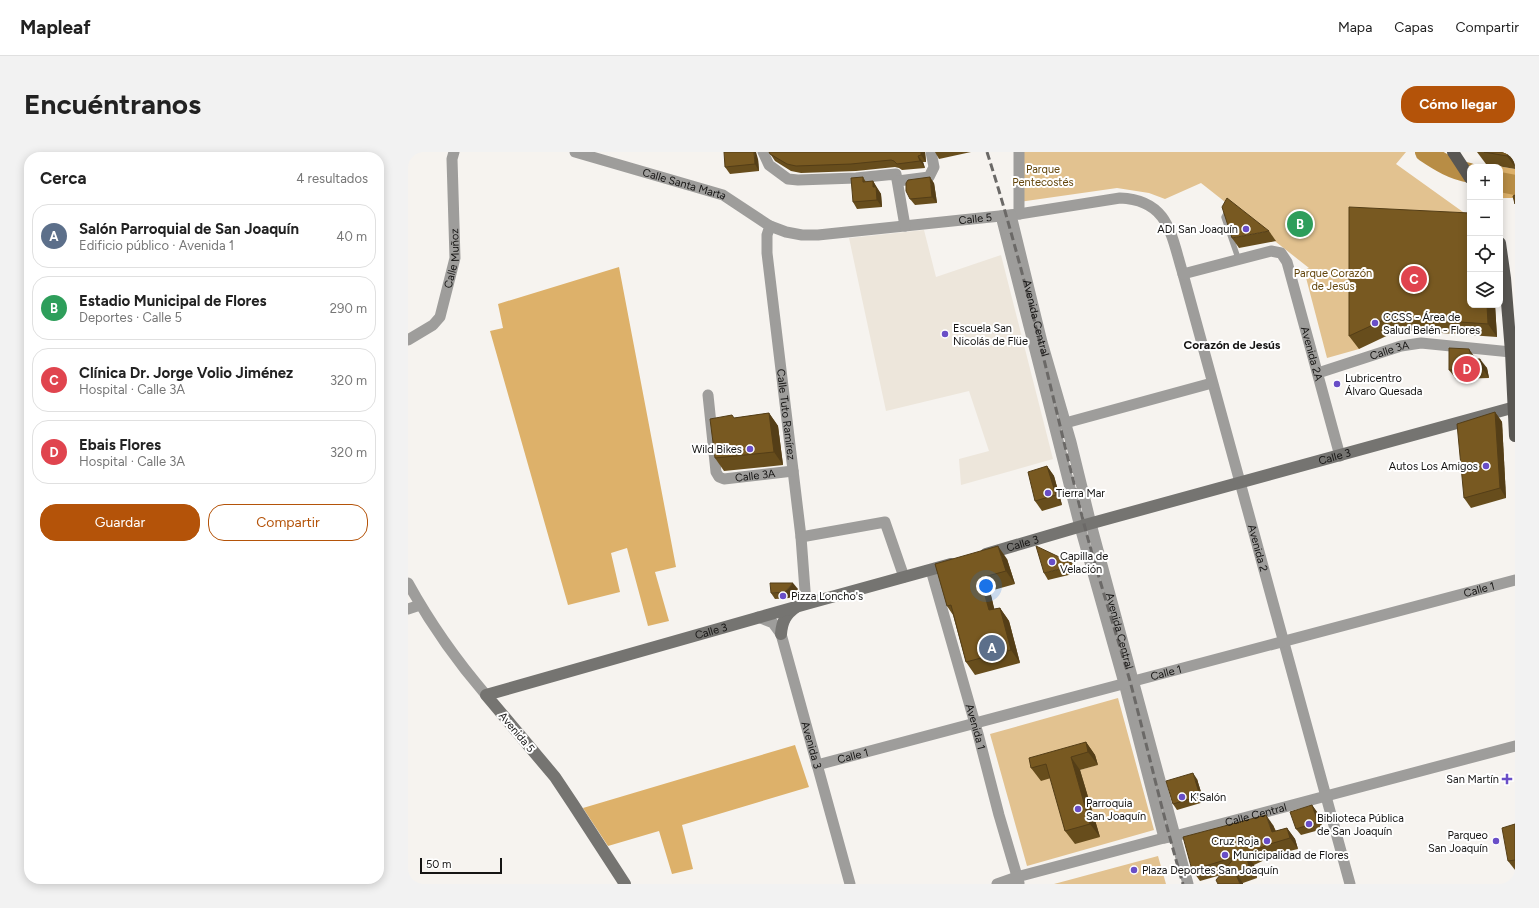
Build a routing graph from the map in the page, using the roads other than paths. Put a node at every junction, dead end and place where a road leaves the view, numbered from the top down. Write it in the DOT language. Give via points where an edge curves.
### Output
graph roads {
  1 [pos="575,152"];
  2 [pos="763,152"];
  3 [pos="931,152"];
  4 [pos="1019,152"];
  5 [pos="452,154"];
  6 [pos="1455,155"];
  7 [pos="1467,173"];
  8 [pos="898,181"];
  9 [pos="1230,205"];
  10 [pos="1160,214"];
  11 [pos="1010,215"];
  12 [pos="770,226"];
  13 [pos="904,226"];
  14 [pos="786,232"];
  15 [pos="1238,258"];
  16 [pos="1503,264"];
  17 [pos="1182,274"];
  18 [pos="408,340"];
  19 [pos="1513,355"];
  20 [pos="1318,373"];
  21 [pos="1212,384"];
  22 [pos="708,395"];
  23 [pos="1514,408"];
  24 [pos="1060,424"];
  25 [pos="1515,436"];
  26 [pos="1340,456"];
  27 [pos="793,471"];
  28 [pos="1240,482"];
  29 [pos="1086,525"];
  30 [pos="801,537"];
  31 [pos="975,558"];
  32 [pos="960,562"];
  33 [pos="932,570"];
  34 [pos="904,578"];
  35 [pos="1515,580"];
  36 [pos="408,583"];
  37 [pos="420,605"];
  38 [pos="802,605"];
  39 [pos="408,609"];
  40 [pos="758,617"];
  41 [pos="781,634"];
  42 [pos="1282,640"];
  43 [pos="1129,682"];
  44 [pos="486,695"];
  45 [pos="974,724"];
  46 [pos="1515,746"];
  47 [pos="817,765"];
  48 [pos="1325,796"];
  49 [pos="1170,837"];
  50 [pos="1018,881"];
  51 [pos="625,884"];
  52 [pos="850,884"];
  53 [pos="997,884"];
  54 [pos="1188,884"];
  55 [pos="1350,884"];
  1 -- 12 [label="street, Calle Santa Marta" via="723,195"];
  2 -- 8 [label="street" via="769,165 788,179 856,178 896,174"];
  3 -- 8 [label="street" via="934,167 929,177"];
  4 -- 11 [label="street, Avenida Central"];
  5 -- 18 [label="street, Calle Muñoz" via="455,258 440,317 433,325"];
  6 -- 7 [label="main road"];
  8 -- 13 [label="street"];
  9 -- 15 [label="lane" via="1224,217"];
  10 -- 11 [label="street, Calle 5" via="1148,204 1120,198"];
  10 -- 17 [label="street, Avenida 2" via="1168,226"];
  11 -- 13 [label="street, Calle 5"];
  11 -- 24 [label="street, Avenida Central"];
  12 -- 14 [label="street, Calle Santa Marta"];
  12 -- 27 [label="street, Calle Tuto Ramírez" via="767,234 767,253"];
  13 -- 14 [label="street, Calle 5" via="818,235"];
  15 -- 17 [label="street"];
  15 -- 20 [label="street, Avenida 2A" via="1271,251 1281,253 1287,262"];
  16 -- 19 [label="main road"];
  17 -- 21 [label="street, Avenida 2"];
  19 -- 20 [label="street, Calle 3A" via="1413,343"];
  19 -- 23 [label="main road"];
  20 -- 26 [label="street, Avenida 2A"];
  21 -- 24 [label="street"];
  21 -- 28 [label="street, Avenida 2"];
  22 -- 27 [label="street, Calle 3A" via="716,472 719,477 724,479"];
  23 -- 25 [label="main road"];
  23 -- 26 [label="main road, Calle 3"];
  24 -- 29 [label="street, Avenida Central"];
  26 -- 28 [label="main road, Calle 3"];
  27 -- 30 [label="street, Calle Tuto Ramírez"];
  28 -- 29 [label="main road, Calle 3"];
  28 -- 42 [label="street, Avenida 2"];
  29 -- 31 [label="main road, Calle 3"];
  29 -- 43 [label="street, Avenida Central"];
  30 -- 34 [label="street" via="885,522"];
  30 -- 38 [label="street, Calle Tuto Ramírez"];
  32 -- 33 [label="main road, Calle 3"];
  33 -- 34 [label="main road, Calle 3"];
  33 -- 45 [label="street, Avenida 1"];
  34 -- 38 [label="main road, Calle 3"];
  35 -- 42 [label="street, Calle 1"];
  36 -- 37 [label="street, Avenida 5"];
  37 -- 39 [label="street"];
  37 -- 44 [label="street, Avenida 5" via="462,668"];
  38 -- 40 [label="main road, Calle 3"];
  38 -- 41 [label="main road" via="786,616"];
  40 -- 41 [label="street" via="773,623"];
  40 -- 44 [label="main road, Calle 3"];
  41 -- 47 [label="street, Avenida 3"];
  42 -- 43 [label="street, Calle 1"];
  42 -- 48 [label="street, Avenida 2"];
  43 -- 45 [label="street, Calle 1"];
  43 -- 49 [label="street, Avenida Central"];
  44 -- 51 [label="main road, Avenida 5" via="555,778"];
  45 -- 47 [label="street, Calle 1"];
  45 -- 50 [label="street, Avenida 1"];
  46 -- 48 [label="street, Calle Central"];
  47 -- 52 [label="street, Avenida 3"];
  48 -- 49 [label="street, Calle Central"];
  48 -- 55 [label="street, Avenida 2"];
  49 -- 50 [label="street, Calle Central"];
  49 -- 54 [label="street, Avenida Central"];
  50 -- 53 [label="street, Calle Central"];
}
